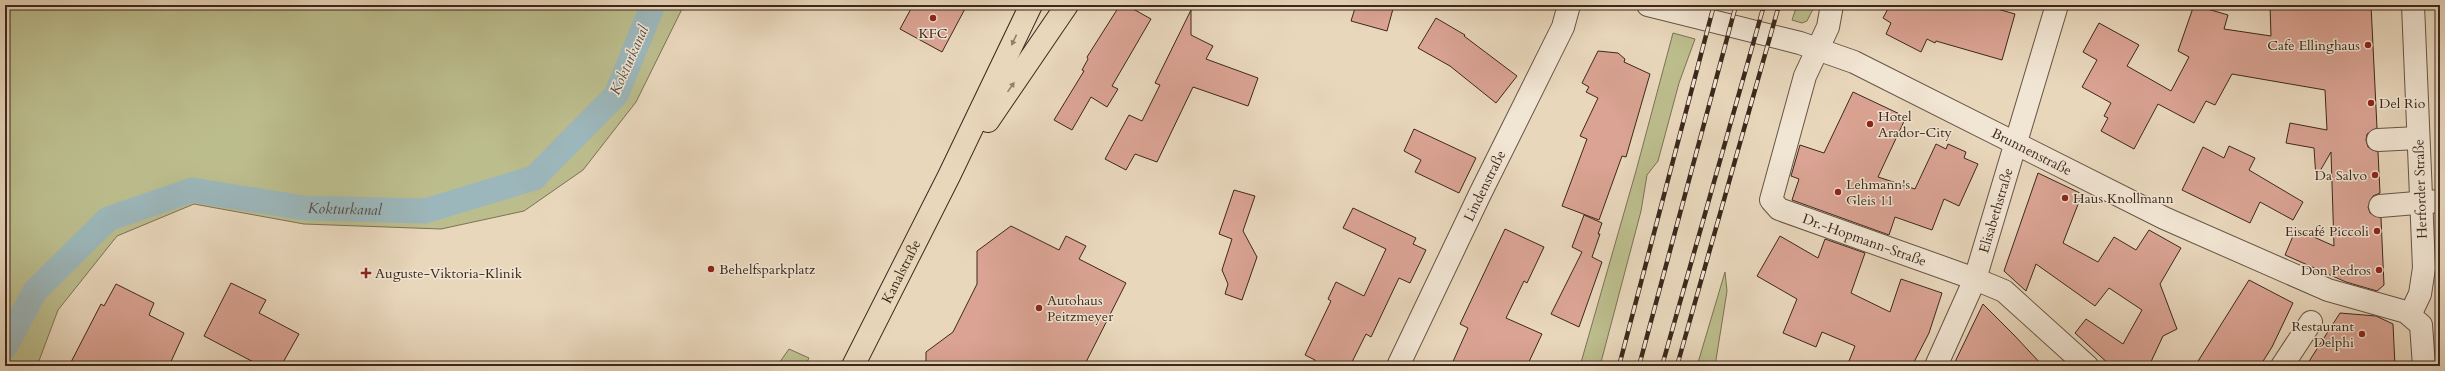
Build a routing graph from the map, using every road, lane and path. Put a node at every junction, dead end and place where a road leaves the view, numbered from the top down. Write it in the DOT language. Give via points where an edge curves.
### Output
graph roads {
  1 [pos="1031,5"];
  2 [pos="1068,5"];
  3 [pos="1568,5"];
  4 [pos="1648,5"];
  5 [pos="1832,5"];
  6 [pos="2057,5"];
  7 [pos="2413,5"];
  8 [pos="1818,49"];
  9 [pos="2418,138"];
  10 [pos="2378,140"];
  11 [pos="2016,142"];
  12 [pos="949,176"];
  13 [pos="2430,202"];
  14 [pos="2380,206"];
  15 [pos="1975,278"];
  16 [pos="2410,315"];
  17 [pos="2312,322"];
  18 [pos="853,366"];
  19 [pos="1398,366"];
  20 [pos="1936,366"];
  21 [pos="2087,366"];
  22 [pos="2282,366"];
  23 [pos="2424,366"];
  1 -- 12 [label="main road, Kanalstraße, one-way"];
  12 -- 2 [label="main road, Kanalstraße, one-way"];
  3 -- 19 [label="street, Lindenstraße" via="1563,27"];
  4 -- 8 [label="street, Brunnenstraße"];
  5 -- 8 [label="street" via="1828,27"];
  6 -- 11 [label="street, Elisabethstraße"];
  7 -- 9 [label="street, Herforder Straße"];
  8 -- 11 [label="street, Brunnenstraße" via="1854,62"];
  8 -- 15 [label="street, Dr.-Hopmann-Straße" via="1805,76 1771,200 1779,209"];
  9 -- 10 [label="street"];
  9 -- 13 [label="street, Herforder Straße"];
  11 -- 15 [label="street, Elisabethstraße"];
  11 -- 16 [label="street, Brunnenstraße" via="2164,218 2246,255 2328,290 2393,307"];
  12 -- 18 [label="main road, Kanalstraße"];
  13 -- 14 [label="street"];
  13 -- 16 [label="street, Herforder Straße" via="2420,294"];
  15 -- 20 [label="street, Elisabethstraße"];
  15 -- 21 [label="street, Dr.-Hopmann-Straße" via="2004,291"];
  16 -- 23 [label="street" via="2420,325 2423,335"];
  17 -- 22 [label="street"];
}
